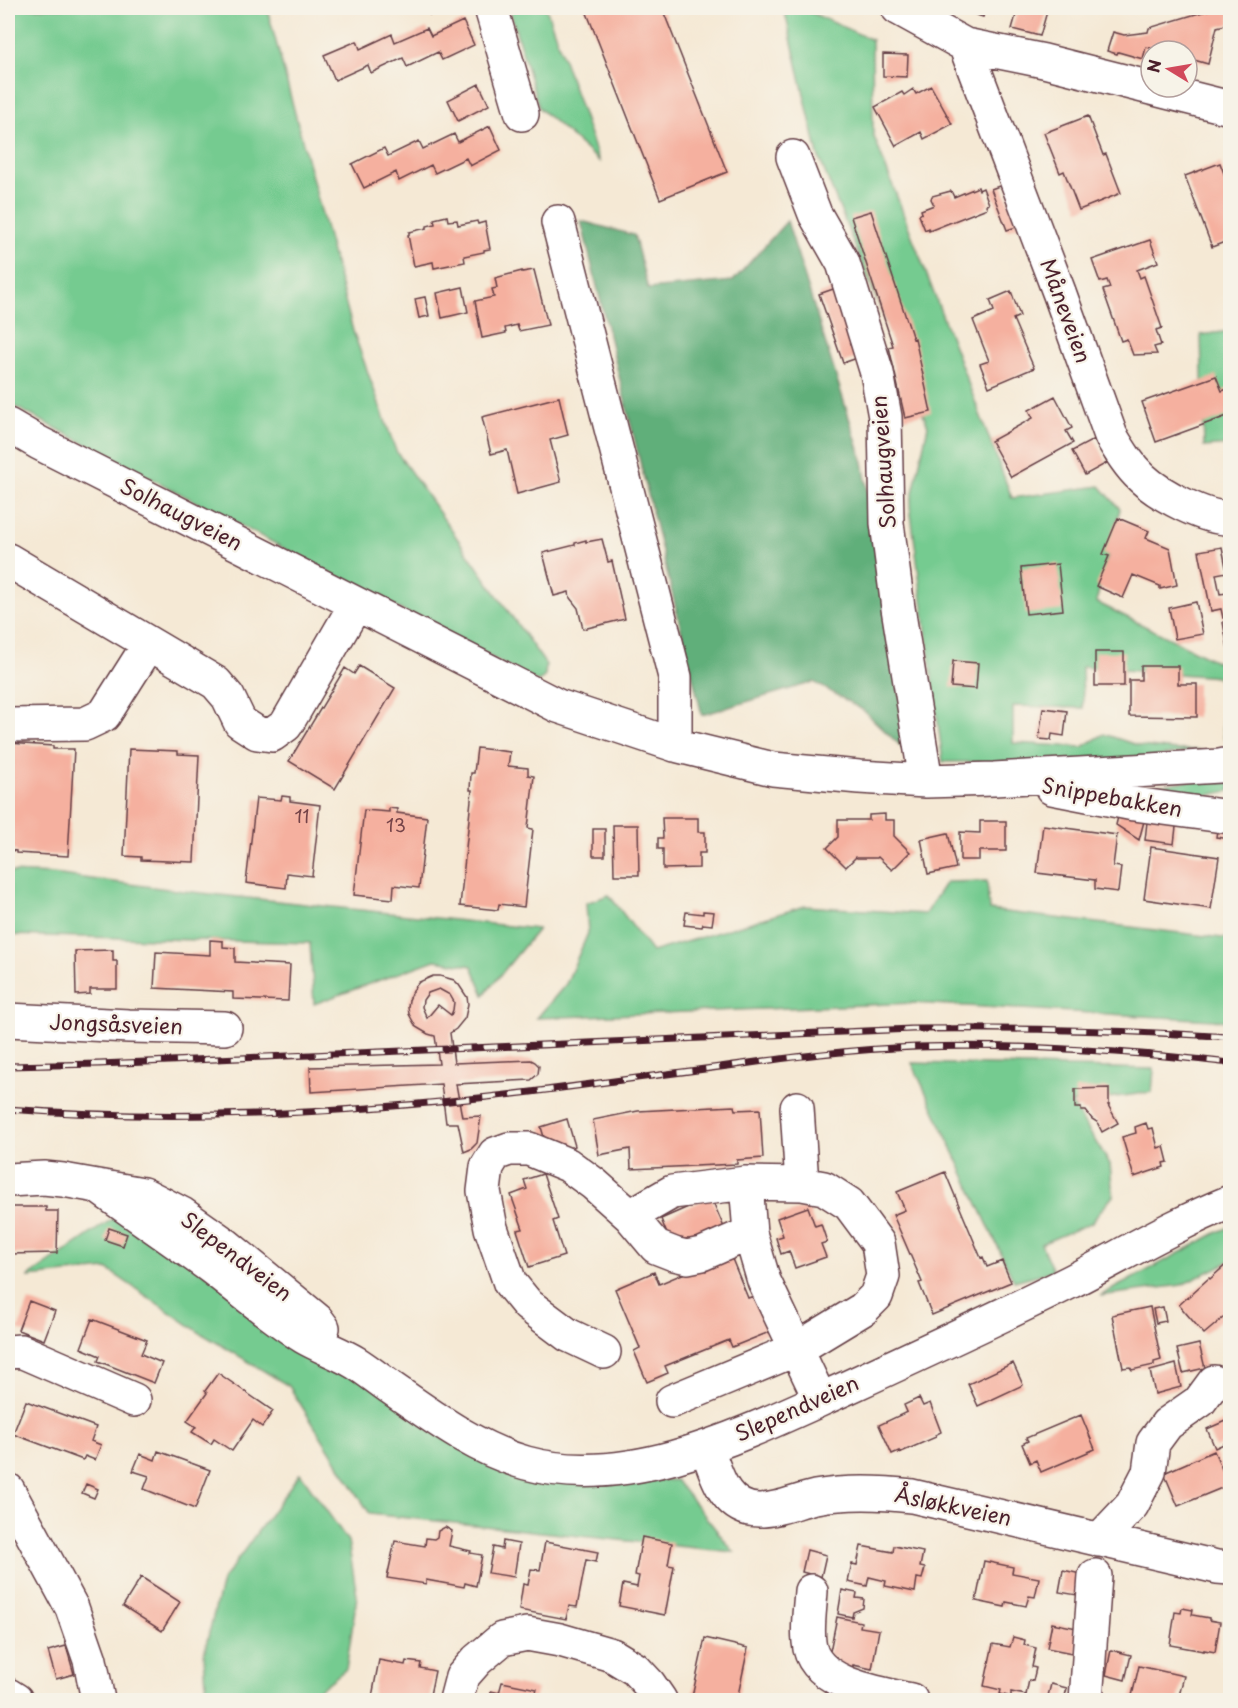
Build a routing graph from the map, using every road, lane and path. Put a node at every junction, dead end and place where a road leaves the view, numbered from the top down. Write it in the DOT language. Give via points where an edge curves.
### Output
graph roads {
  1 [pos="491,8"];
  2 [pos="898,8"];
  3 [pos="965,45"];
  4 [pos="1230,108"];
  5 [pos="522,114"];
  6 [pos="793,157"];
  7 [pos="558,222"];
  8 [pos="8,425"];
  9 [pos="1230,519"];
  10 [pos="8,560"];
  11 [pos="356,604"];
  12 [pos="149,644"];
  13 [pos="8,725"];
  14 [pos="675,745"];
  15 [pos="1230,764"];
  16 [pos="994,779"];
  17 [pos="926,781"];
  18 [pos="1230,817"];
  19 [pos="8,1020"];
  20 [pos="225,1028"];
  21 [pos="796,1108"];
  22 [pos="8,1180"];
  23 [pos="746,1183"];
  24 [pos="802,1184"];
  25 [pos="1230,1202"];
  26 [pos="630,1216"];
  27 [pos="750,1233"];
  28 [pos="797,1349"];
  29 [pos="8,1352"];
  30 [pos="604,1352"];
  31 [pos="1214,1382"];
  32 [pos="820,1399"];
  33 [pos="134,1400"];
  34 [pos="672,1401"];
  35 [pos="707,1448"];
  36 [pos="8,1490"];
  37 [pos="1099,1540"];
  38 [pos="1230,1568"];
  39 [pos="1095,1576"];
  40 [pos="811,1591"];
  41 [pos="8,1695"];
  42 [pos="16,1701"];
  43 [pos="98,1701"];
  44 [pos="456,1701"];
  45 [pos="660,1701"];
  46 [pos="911,1701"];
  47 [pos="1086,1701"];
  1 -- 5 [label="street"];
  2 -- 3 [label="street"];
  3 -- 4 [label="street"];
  3 -- 9 [label="street, Måneveien" via="1111,436 1142,479 1193,510"];
  6 -- 17 [label="street, Solhaugveien" via="815,214 843,263 877,373 885,417 887,523"];
  7 -- 14 [label="street" via="675,677"];
  8 -- 11 [label="street, Solhaugveien"];
  10 -- 12 [label="street"];
  11 -- 12 [label="street" via="286,724 272,735 257,733 240,722 216,683"];
  11 -- 14 [label="street, Solhaugveien" via="558,705"];
  12 -- 13 [label="street" via="104,715 85,724"];
  14 -- 17 [label="street, Solhaugveien" via="773,769"];
  15 -- 16 [label="street, Solhaugveien"];
  16 -- 17 [label="street, Solhaugveien"];
  16 -- 18 [label="street, Snippebakken"];
  19 -- 20 [label="street, Jongsåsveien"];
  21 -- 24 [label="street"];
  22 -- 35 [label="street, Slependveien" via="44,1178 97,1186 143,1194 163,1204 226,1245 317,1320 355,1362 418,1407 490,1450 546,1467 608,1469 652,1463"];
  23 -- 24 [label="street"];
  23 -- 26 [label="street" via="672,1192"];
  23 -- 27 [label="street"];
  24 -- 28 [label="street" via="824,1188 849,1204 878,1243 883,1276 876,1296 863,1310"];
  25 -- 32 [label="street, Slependveien"];
  26 -- 27 [label="street" via="656,1247 687,1257"];
  26 -- 30 [label="street" via="568,1165 529,1149 495,1154 487,1167 484,1191 491,1228 510,1283 528,1305 568,1335"];
  27 -- 28 [label="street" via="764,1281"];
  28 -- 32 [label="street"];
  28 -- 34 [label="street"];
  29 -- 33 [label="street" via="21,1351"];
  31 -- 37 [label="street" via="1200,1401 1167,1424 1153,1443 1149,1472 1132,1505"];
  32 -- 35 [label="street, Slependveien"];
  35 -- 37 [label="street, Åsløkkveien" via="722,1489 747,1508 760,1510 813,1498 877,1492 912,1496"];
  36 -- 43 [label="street" via="72,1608 90,1660"];
  37 -- 38 [label="street, Åsløkkveien"];
  39 -- 47 [label="street"];
  40 -- 46 [label="street" via="809,1644 814,1660 851,1686"];
  41 -- 42 [label="street"];
  44 -- 45 [label="street" via="462,1677 477,1660 502,1639 527,1634 612,1655 635,1669"];
}
